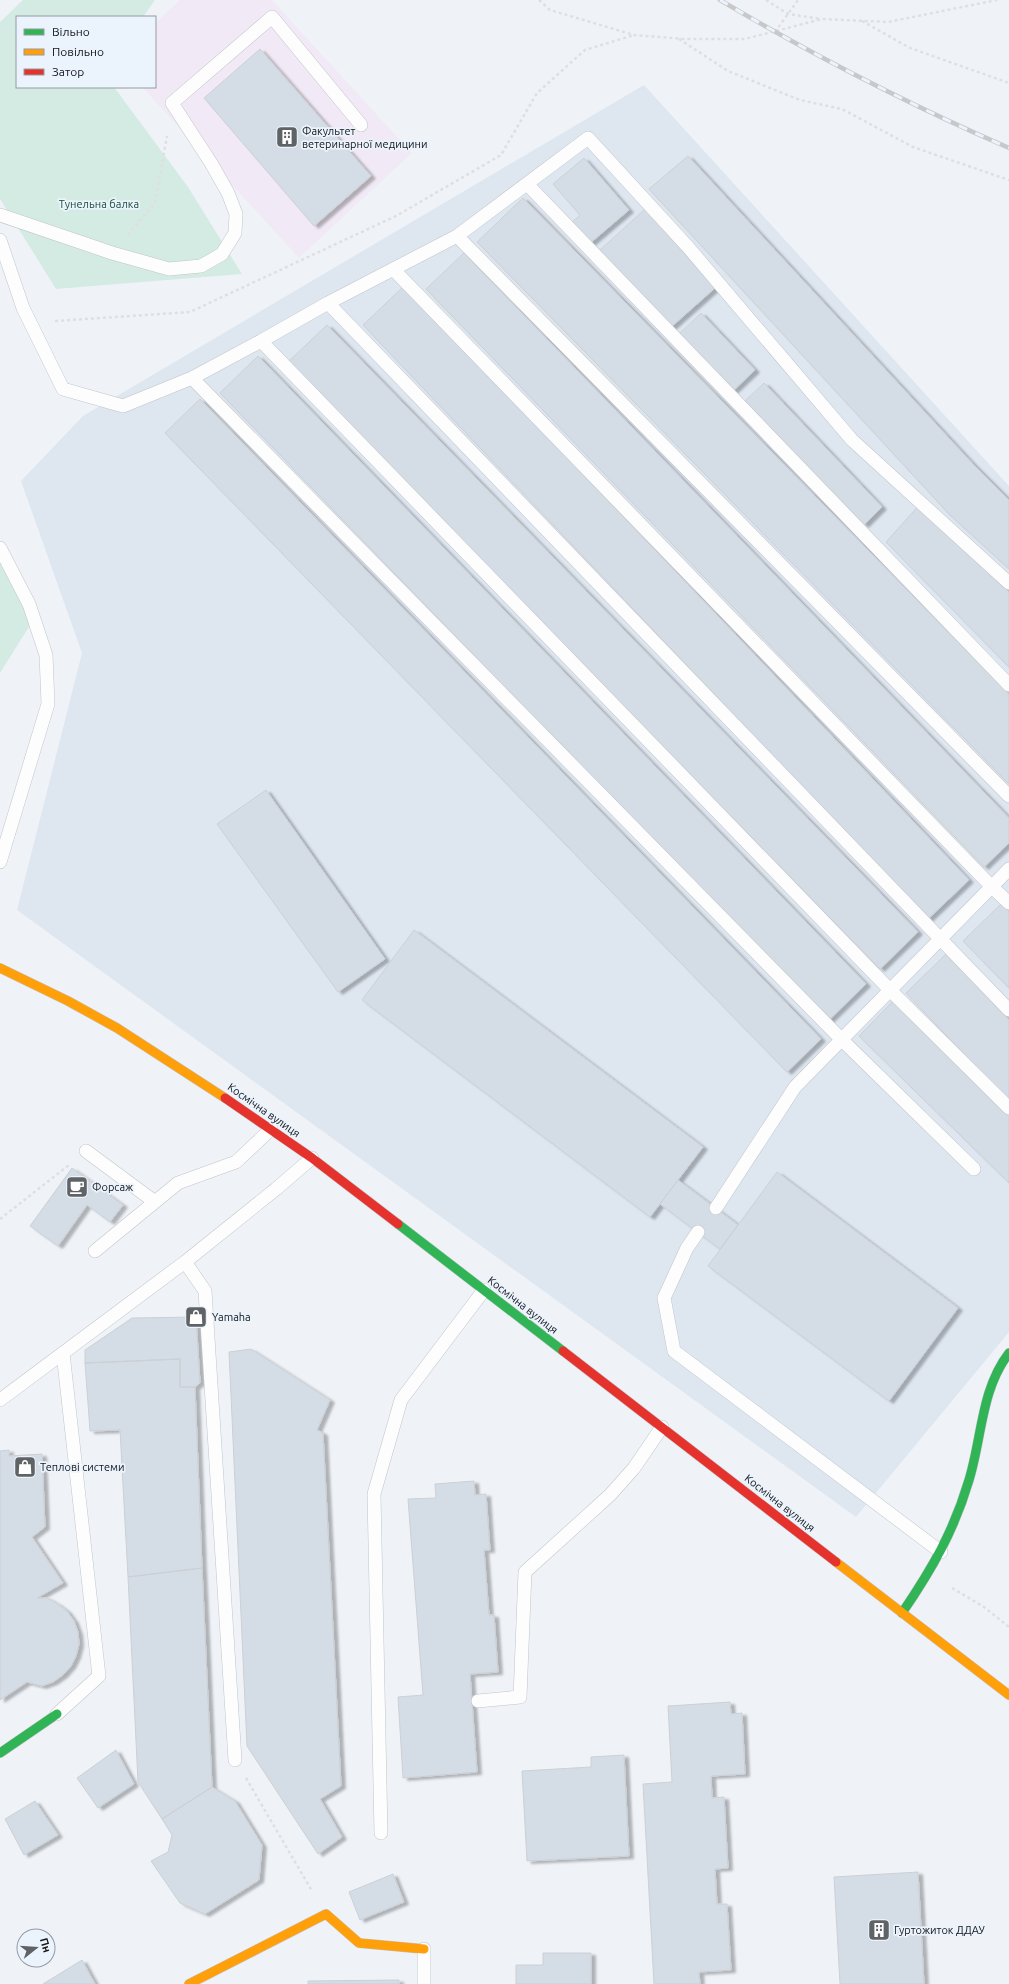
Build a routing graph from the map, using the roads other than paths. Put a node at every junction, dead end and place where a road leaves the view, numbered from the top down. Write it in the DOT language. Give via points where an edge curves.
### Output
graph roads {
  1 [pos="361,125"];
  2 [pos="527,184"];
  3 [pos="0,215"];
  4 [pos="457,236"];
  5 [pos="0,240"];
  6 [pos="393,269"];
  7 [pos="328,303"];
  8 [pos="261,341"];
  9 [pos="192,378"];
  10 [pos="0,548"];
  11 [pos="1009,583"];
  12 [pos="1009,685"];
  13 [pos="1009,796"];
  14 [pos="0,862"];
  15 [pos="1009,869"];
  16 [pos="992,887"];
  17 [pos="1009,902"];
  18 [pos="940,940"];
  19 [pos="0,968"];
  20 [pos="890,990"];
  21 [pos="1009,1010"];
  22 [pos="842,1040"];
  23 [pos="1009,1108"];
  24 [pos="271,1129"];
  25 [pos="86,1151"];
  26 [pos="312,1158"];
  27 [pos="974,1169"];
  28 [pos="155,1202"];
  29 [pos="716,1208"];
  30 [pos="698,1232"];
  31 [pos="95,1251"];
  32 [pos="185,1262"];
  33 [pos="484,1290"];
  34 [pos="63,1353"];
  35 [pos="1009,1353"];
  36 [pos="0,1400"];
  37 [pos="662,1427"];
  38 [pos="941,1552"];
  39 [pos="902,1613"];
  40 [pos="1009,1694"];
  41 [pos="478,1701"];
  42 [pos="58,1714"];
  43 [pos="0,1753"];
  44 [pos="235,1760"];
  45 [pos="381,1833"];
  46 [pos="424,1949"];
  47 [pos="189,1984"];
  48 [pos="424,1984"];
  1 -- 3 [label="lane" via="272,17 172,103 211,163 236,214 235,233 222,254 201,266 169,269 112,253"];
  2 -- 4 [label="lane"];
  2 -- 11 [label="lane" via="588,138 688,247 852,440"];
  2 -- 12 [label="lane"];
  4 -- 6 [label="lane"];
  4 -- 13 [label="lane"];
  5 -- 9 [label="lane" via="23,308 63,389 124,406"];
  6 -- 7 [label="lane"];
  6 -- 16 [label="lane"];
  7 -- 8 [label="lane"];
  7 -- 18 [label="lane"];
  8 -- 9 [label="lane"];
  8 -- 20 [label="lane"];
  9 -- 22 [label="lane"];
  10 -- 14 [label="lane" via="29,604 46,655 48,704"];
  15 -- 16 [label="lane"];
  16 -- 17 [label="lane"];
  16 -- 18 [label="lane"];
  18 -- 20 [label="lane"];
  18 -- 21 [label="lane"];
  19 -- 24 [label="main road, Космічна вулиця" via="117,1028"];
  20 -- 22 [label="lane"];
  20 -- 23 [label="lane"];
  22 -- 27 [label="lane"];
  22 -- 29 [label="lane" via="795,1087"];
  24 -- 26 [label="main road, Космічна вулиця"];
  24 -- 28 [label="lane" via="236,1162 178,1183"];
  25 -- 28 [label="lane"];
  26 -- 32 [label="lane"];
  26 -- 33 [label="main road, Космічна вулиця"];
  28 -- 31 [label="lane"];
  30 -- 38 [label="lane" via="687,1248 664,1298 674,1351"];
  32 -- 34 [label="lane"];
  32 -- 44 [label="lane" via="205,1292"];
  33 -- 37 [label="main road, Космічна вулиця"];
  33 -- 45 [label="lane" via="402,1400 374,1494"];
  34 -- 36 [label="lane"];
  34 -- 42 [label="lane" via="99,1676"];
  35 -- 38 [label="main road" via="1004,1358 992,1386 972,1473"];
  37 -- 39 [label="main road, Космічна вулиця"];
  37 -- 41 [label="lane" via="634,1468 610,1495 526,1572 520,1697"];
  38 -- 39 [label="main road"];
  39 -- 40 [label="main road, Космічна вулиця"];
  42 -- 43 [label="main road"];
  46 -- 47 [label="main road" via="359,1943 326,1914"];
  46 -- 48 [label="lane"];
}
